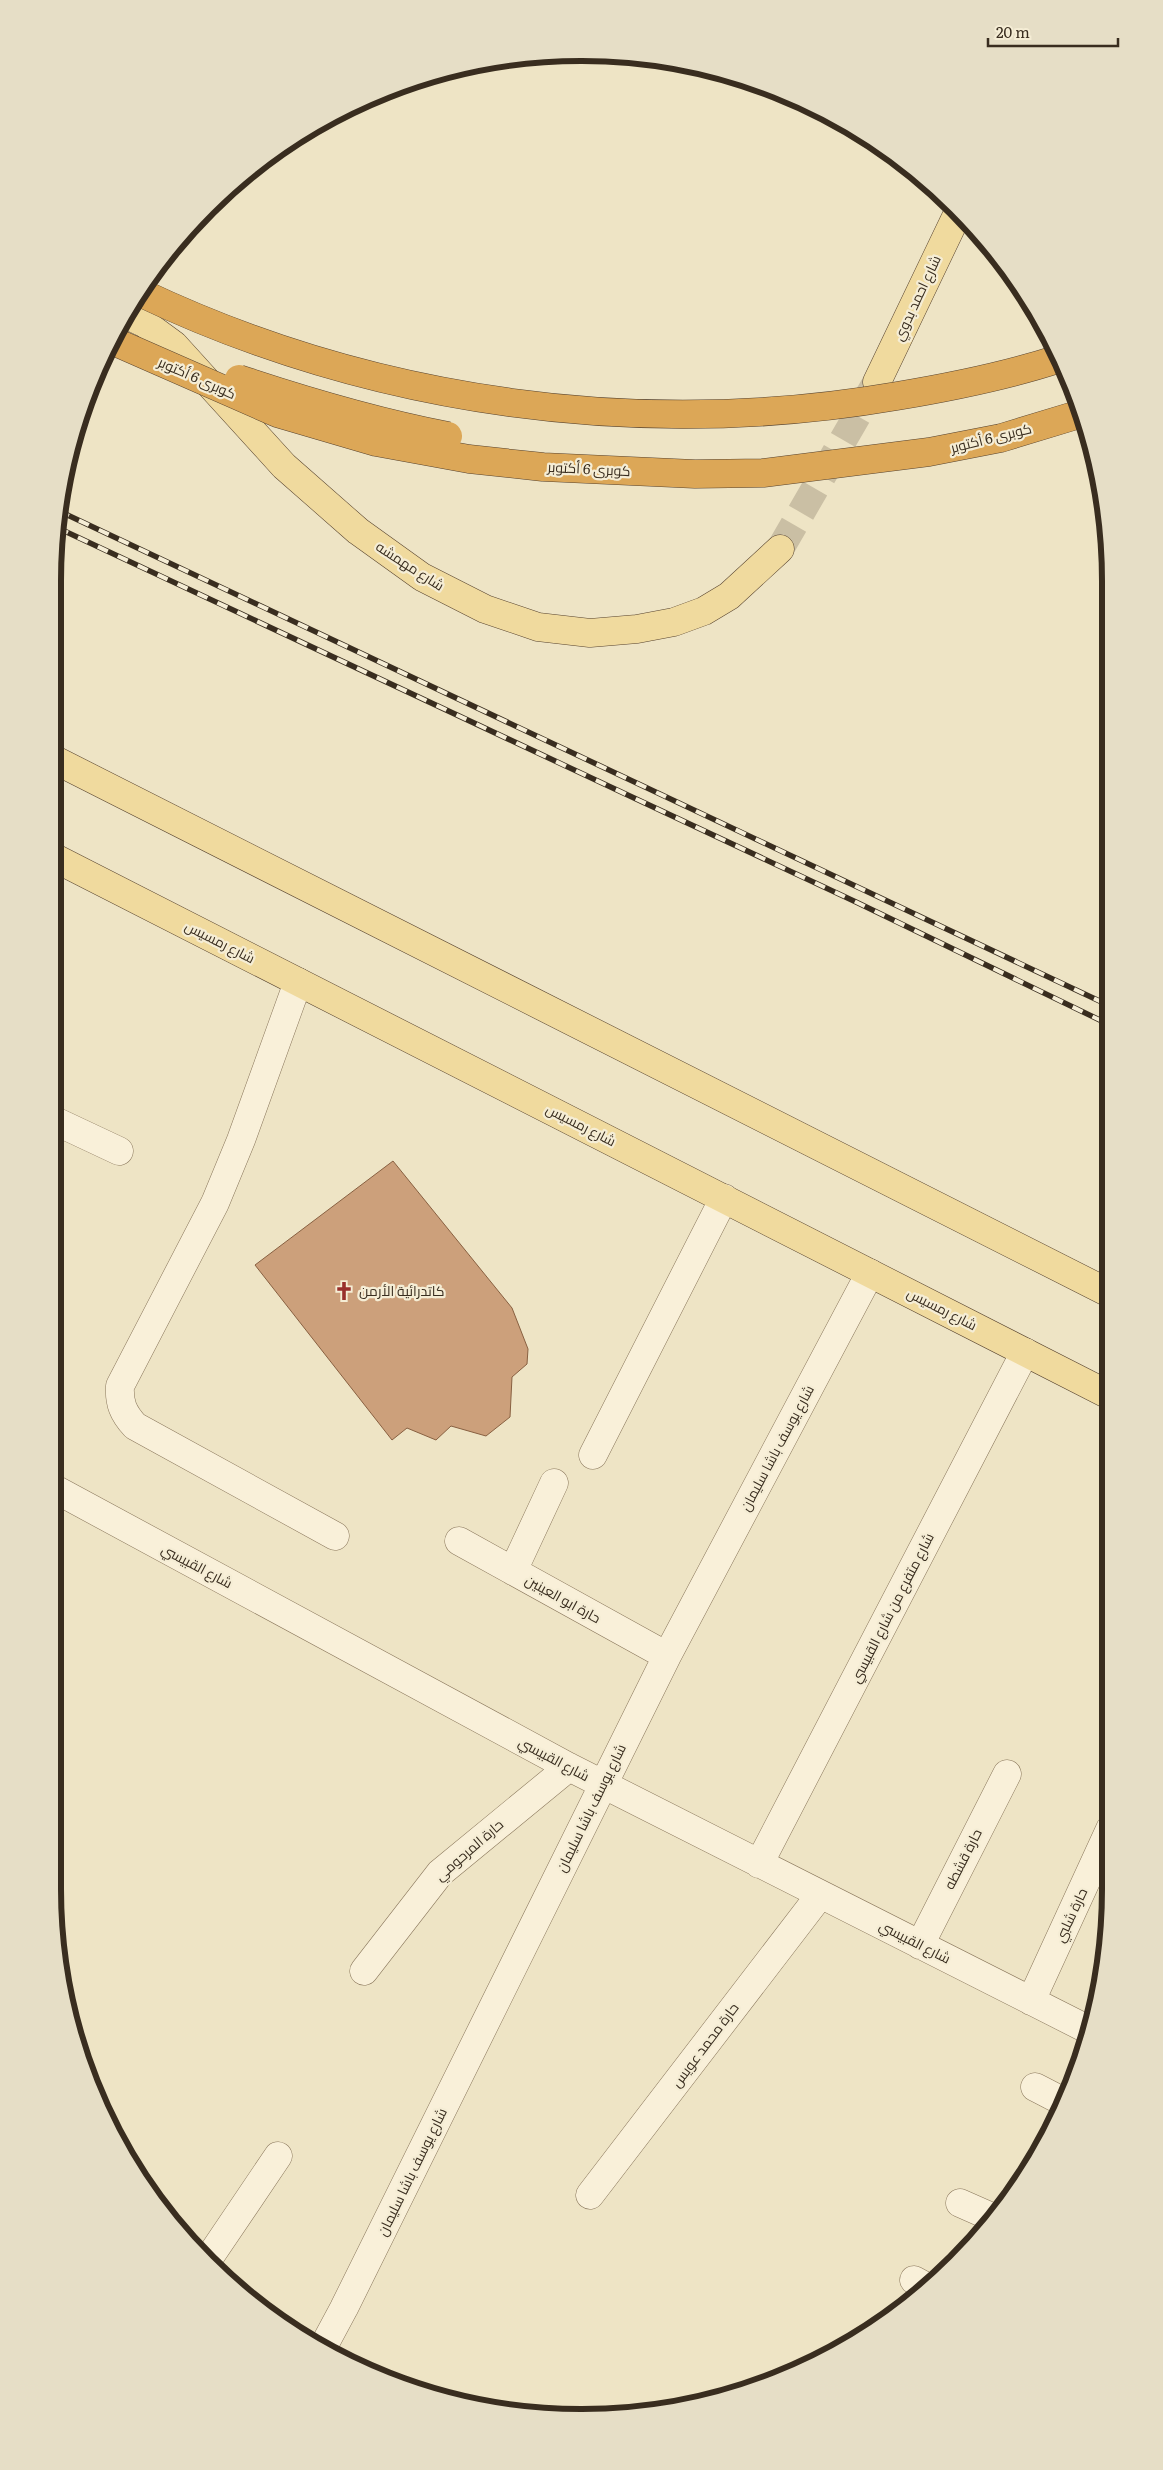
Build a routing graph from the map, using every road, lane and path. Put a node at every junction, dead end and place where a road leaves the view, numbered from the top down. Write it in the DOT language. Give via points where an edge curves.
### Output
graph roads {
  1 [pos="954,219"];
  2 [pos="147,296"];
  3 [pos="133,318"];
  4 [pos="125,333"];
  5 [pos="119,344"];
  6 [pos="1052,360"];
  7 [pos="877,382"];
  8 [pos="1069,400"];
  9 [pos="1075,416"];
  10 [pos="780,549"];
  11 [pos="61,764"];
  12 [pos="61,863"];
  13 [pos="298,982"];
  14 [pos="61,1124"];
  15 [pos="119,1151"];
  16 [pos="724,1198"];
  17 [pos="870,1273"];
  18 [pos="1102,1290"];
  19 [pos="1024,1352"];
  20 [pos="1102,1391"];
  21 [pos="593,1455"];
  22 [pos="554,1483"];
  23 [pos="61,1493"];
  24 [pos="335,1536"];
  25 [pos="459,1541"];
  26 [pos="513,1571"];
  27 [pos="667,1656"];
  28 [pos="569,1767"];
  29 [pos="1007,1774"];
  30 [pos="603,1784"];
  31 [pos="1102,1846"];
  32 [pos="759,1864"];
  33 [pos="820,1895"];
  34 [pos="920,1945"];
  35 [pos="364,1971"];
  36 [pos="1031,2001"];
  37 [pos="1083,2027"];
  38 [pos="1035,2087"];
  39 [pos="1057,2099"];
  40 [pos="278,2156"];
  41 [pos="590,2195"];
  42 [pos="960,2203"];
  43 [pos="986,2215"];
  44 [pos="212,2254"];
  45 [pos="326,2342"];
  1 -- 7 [label="main road, شارع احمد بدوي"];
  2 -- 6 [label="highway, bridge" via="286,352 394,382 504,403 615,414 726,415 838,406 947,388"];
  3 -- 10 [label="main road, شارع مهمشه" via="174,345 284,466 358,531 422,577 485,609 538,627 590,632 637,629 674,622 704,611 729,596"];
  4 -- 8 [label="highway, bridge" via="235,378 394,426 476,442 642,462 721,463 868,448 1004,421"];
  5 -- 9 [label="highway, كوبرى 6 أكتوبر, bridge" via="277,413 358,437 469,459 543,467 695,474 772,472 929,452 1001,438"];
  11 -- 18 [label="main road"];
  12 -- 13 [label="main road, شارع رمسيس"];
  13 -- 16 [label="main road, شارع رمسيس"];
  13 -- 24 [label="street" via="215,1203 120,1386 119,1400 125,1415 135,1426"];
  14 -- 15 [label="street"];
  16 -- 17 [label="main road, شارع رمسيس"];
  16 -- 21 [label="street"];
  17 -- 19 [label="main road, شارع رمسيس"];
  17 -- 27 [label="street, شارع يوسف باشا سليمان"];
  19 -- 20 [label="main road, شارع رمسيس"];
  19 -- 32 [label="street, شارع متفرع من شارع القبيسي"];
  22 -- 26 [label="street"];
  23 -- 28 [label="street, شارع القبيسي"];
  25 -- 26 [label="street, حارة ابو العينين"];
  26 -- 27 [label="street, حارة ابو العينين"];
  27 -- 30 [label="street, شارع يوسف باشا سليمان"];
  28 -- 30 [label="street, شارع القبيسي"];
  28 -- 35 [label="street, حارة المرحومي" via="440,1872"];
  29 -- 34 [label="street, حارة قشطه"];
  30 -- 32 [label="street, شارع القبيسي"];
  30 -- 45 [label="street, شارع يوسف باشا سليمان"];
  31 -- 36 [label="street, حارة شلبي"];
  32 -- 33 [label="street, شارع القبيسي"];
  33 -- 34 [label="street, شارع القبيسي"];
  33 -- 41 [label="street, حارة محمد عويس"];
  34 -- 36 [label="street, شارع القبيسي"];
  36 -- 37 [label="street, شارع القبيسي"];
  38 -- 39 [label="street"];
  40 -- 44 [label="street"];
  42 -- 43 [label="street"];
}
